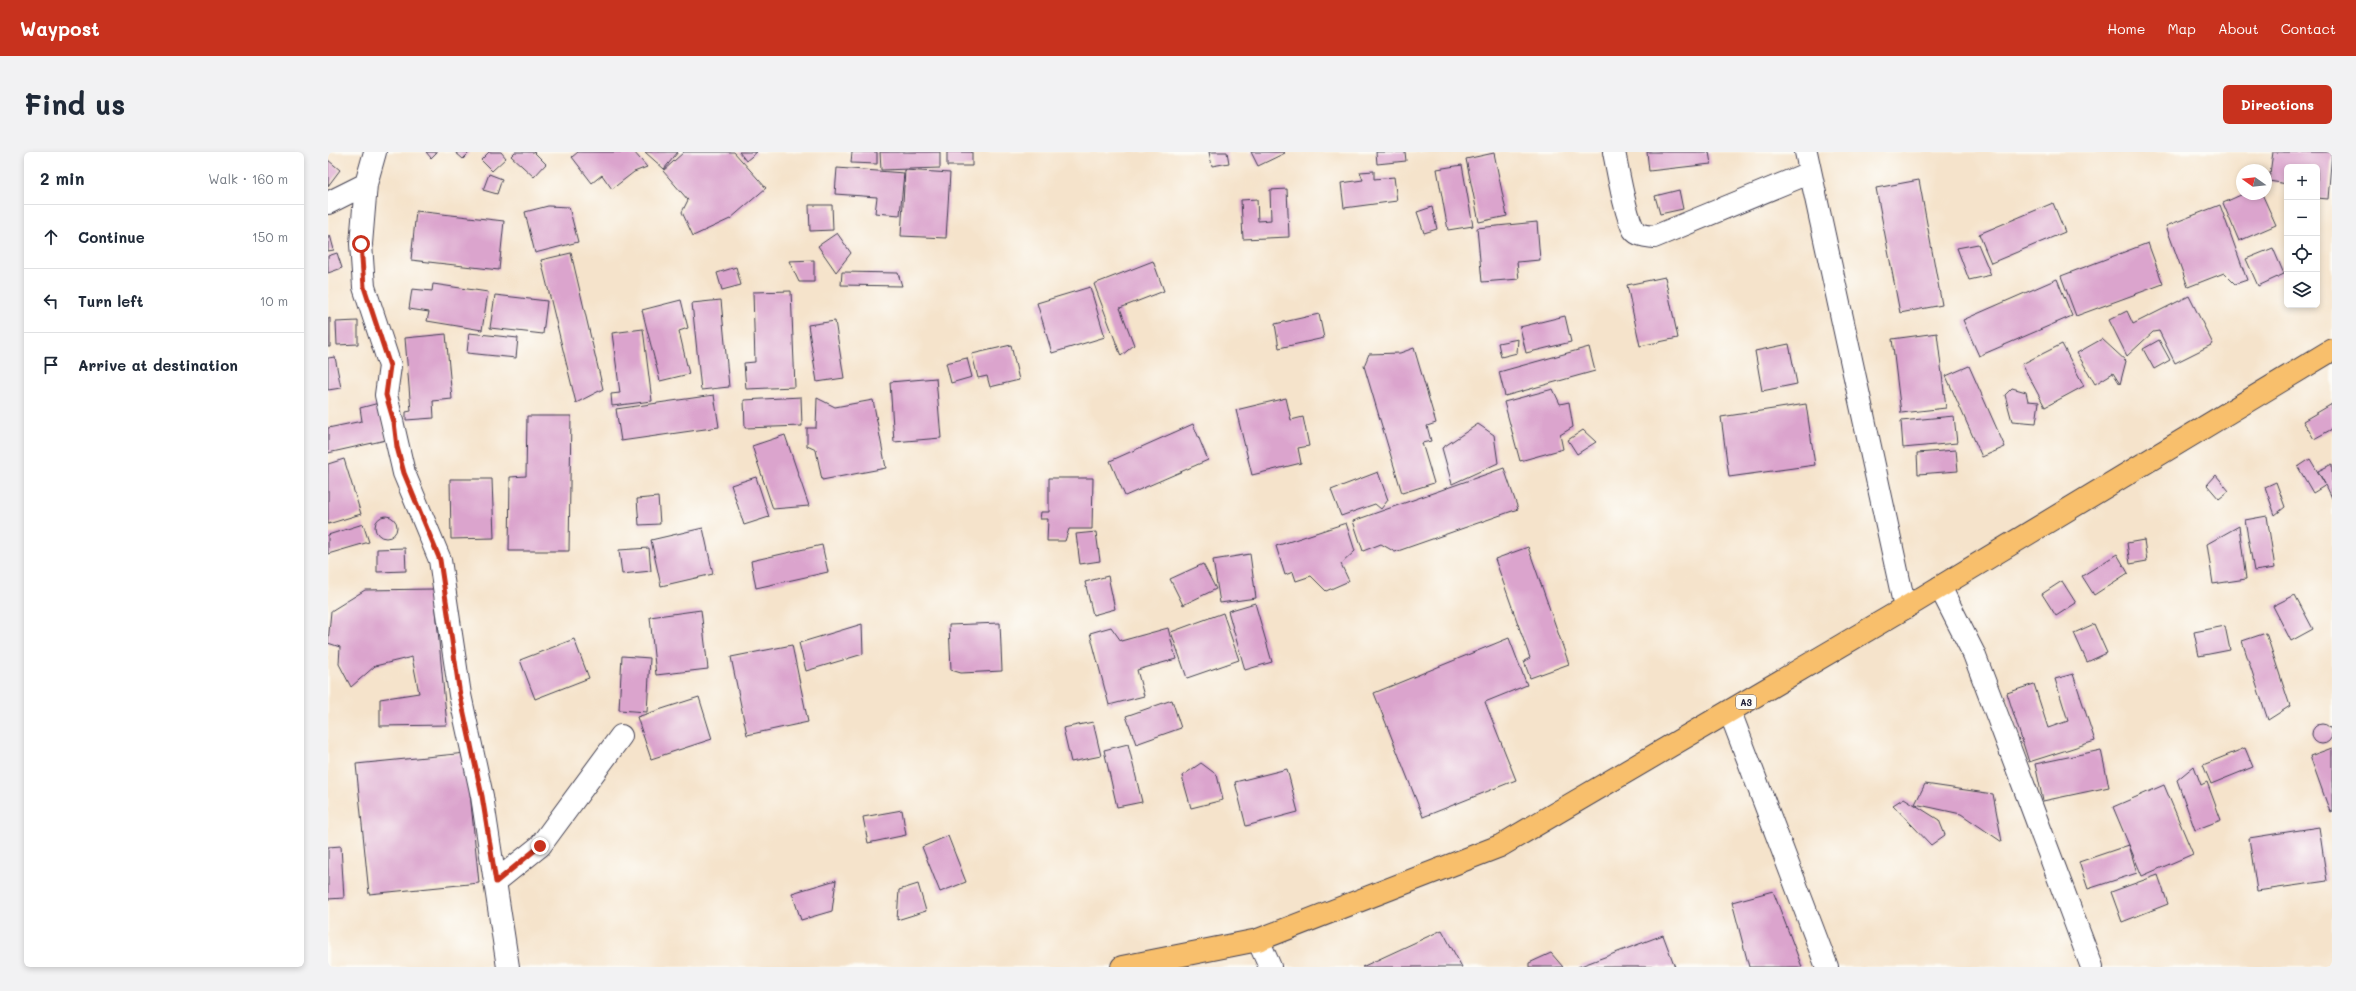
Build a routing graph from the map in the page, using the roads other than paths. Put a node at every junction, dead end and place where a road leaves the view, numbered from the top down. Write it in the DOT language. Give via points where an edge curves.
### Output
graph roads {
  1 [pos="375,152"];
  2 [pos="1614,152"];
  3 [pos="1806,152"];
  4 [pos="1809,173"];
  5 [pos="366,184"];
  6 [pos="328,203"];
  7 [pos="2332,350"];
  8 [pos="1940,587"];
  9 [pos="1905,608"];
  10 [pos="1730,712"];
  11 [pos="621,736"];
  12 [pos="496,882"];
  13 [pos="1258,940"];
  14 [pos="508,967"];
  15 [pos="1122,967"];
  16 [pos="1270,967"];
  17 [pos="1827,967"];
  18 [pos="2092,967"];
  1 -- 5 [label="street"];
  2 -- 4 [label="street" via="1622,193 1635,230 1643,236 1654,237"];
  3 -- 4 [label="street"];
  4 -- 9 [label="street"];
  5 -- 6 [label="street"];
  5 -- 12 [label="street" via="361,244 364,287 390,366 386,395 404,473 440,560 460,695 482,796"];
  7 -- 8 [label="highway, A3"];
  8 -- 9 [label="highway, A3"];
  8 -- 18 [label="street" via="1974,654"];
  9 -- 10 [label="highway, A3"];
  10 -- 13 [label="highway, A3" via="1500,846"];
  10 -- 17 [label="street"];
  11 -- 12 [label="street" via="540,846"];
  12 -- 14 [label="street"];
  13 -- 15 [label="highway, A3"];
  13 -- 16 [label="street"];
}
